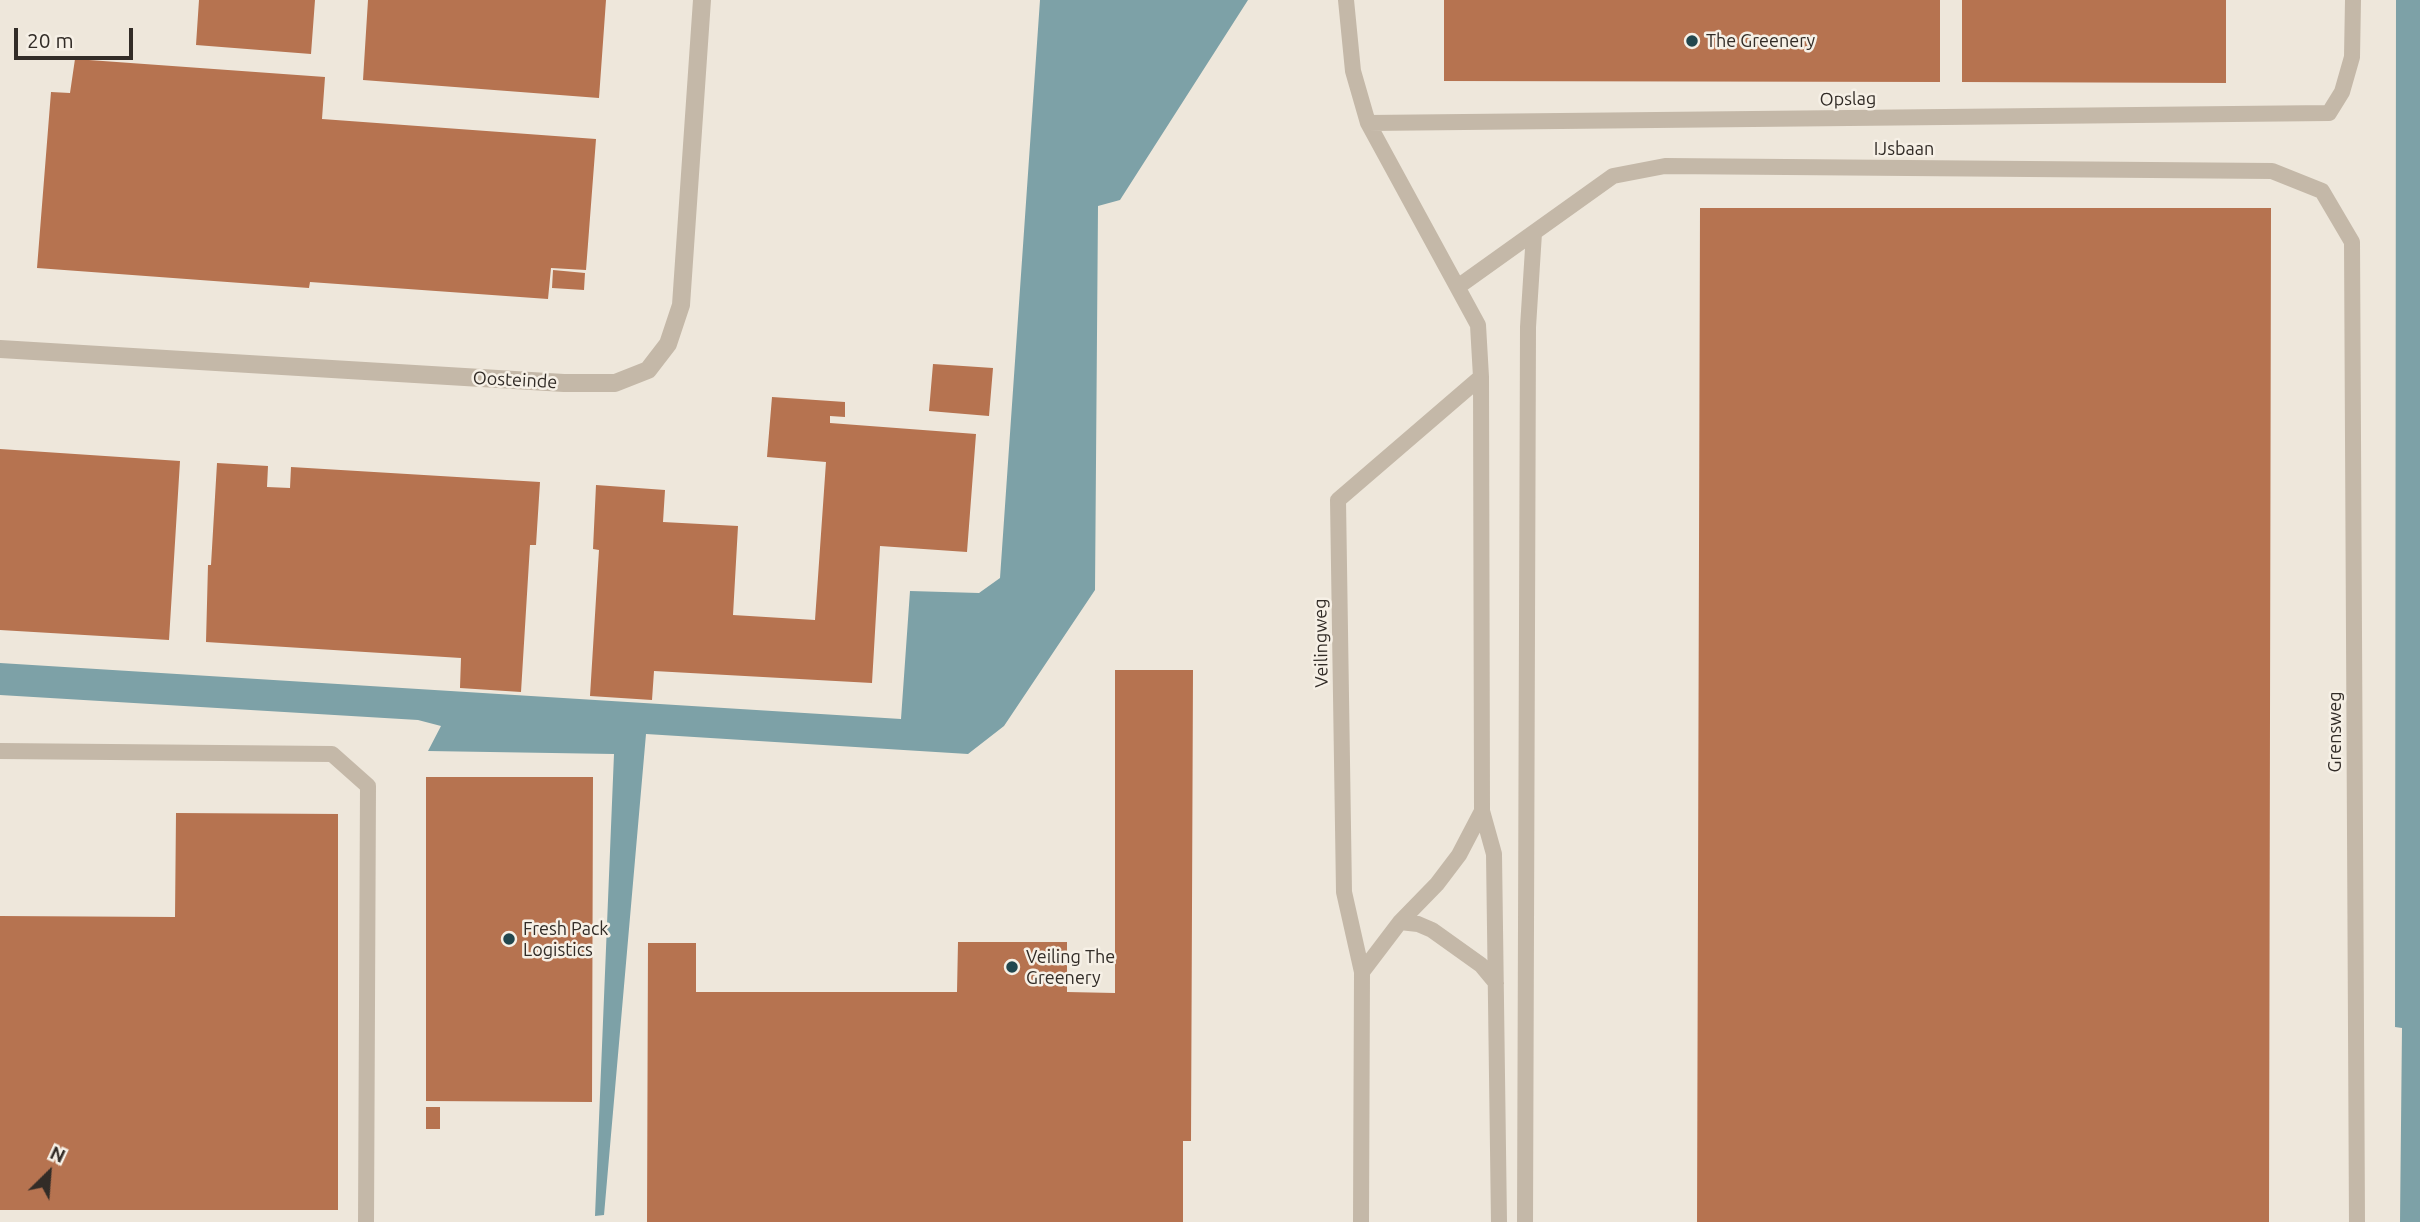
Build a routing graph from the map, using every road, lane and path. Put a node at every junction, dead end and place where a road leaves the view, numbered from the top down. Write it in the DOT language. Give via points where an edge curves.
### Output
graph roads {
  1 [pos="702,0"];
  2 [pos="1346,0"];
  3 [pos="2353,0"];
  4 [pos="1368,123"];
  5 [pos="1534,233"];
  6 [pos="2352,242"];
  7 [pos="1459,286"];
  8 [pos="0,349"];
  9 [pos="1481,377"];
  10 [pos="0,751"];
  11 [pos="1482,811"];
  12 [pos="1400,922"];
  13 [pos="1363,972"];
  14 [pos="1496,983"];
  15 [pos="366,1222"];
  16 [pos="1361,1222"];
  17 [pos="1499,1222"];
  18 [pos="1525,1222"];
  19 [pos="2357,1222"];
  1 -- 8 [label="street, Oosteinde" via="681,305 668,344 648,370 615,383 564,383"];
  2 -- 4 [label="lane" via="1353,71"];
  3 -- 4 [label="lane, Opslag" via="2352,57 2342,92 2329,113"];
  4 -- 7 [label="lane"];
  5 -- 6 [label="lane, IJsbaan" via="1613,176 1665,166 2272,171 2322,191"];
  5 -- 7 [label="lane, IJsbaan"];
  5 -- 18 [label="lane" via="1528,327"];
  6 -- 19 [label="lane, Grensweg"];
  7 -- 9 [label="lane" via="1478,325"];
  9 -- 11 [label="lane"];
  9 -- 13 [label="lane, Veilingweg" via="1338,500 1344,892"];
  10 -- 15 [label="lane" via="332,754 368,786"];
  11 -- 12 [label="lane" via="1444,874"];
  11 -- 14 [label="lane" via="1494,855"];
  12 -- 13 [label="lane"];
  12 -- 14 [label="lane" via="1432,930 1481,964"];
  13 -- 16 [label="lane, Veilingweg"];
  14 -- 17 [label="lane"];
}
